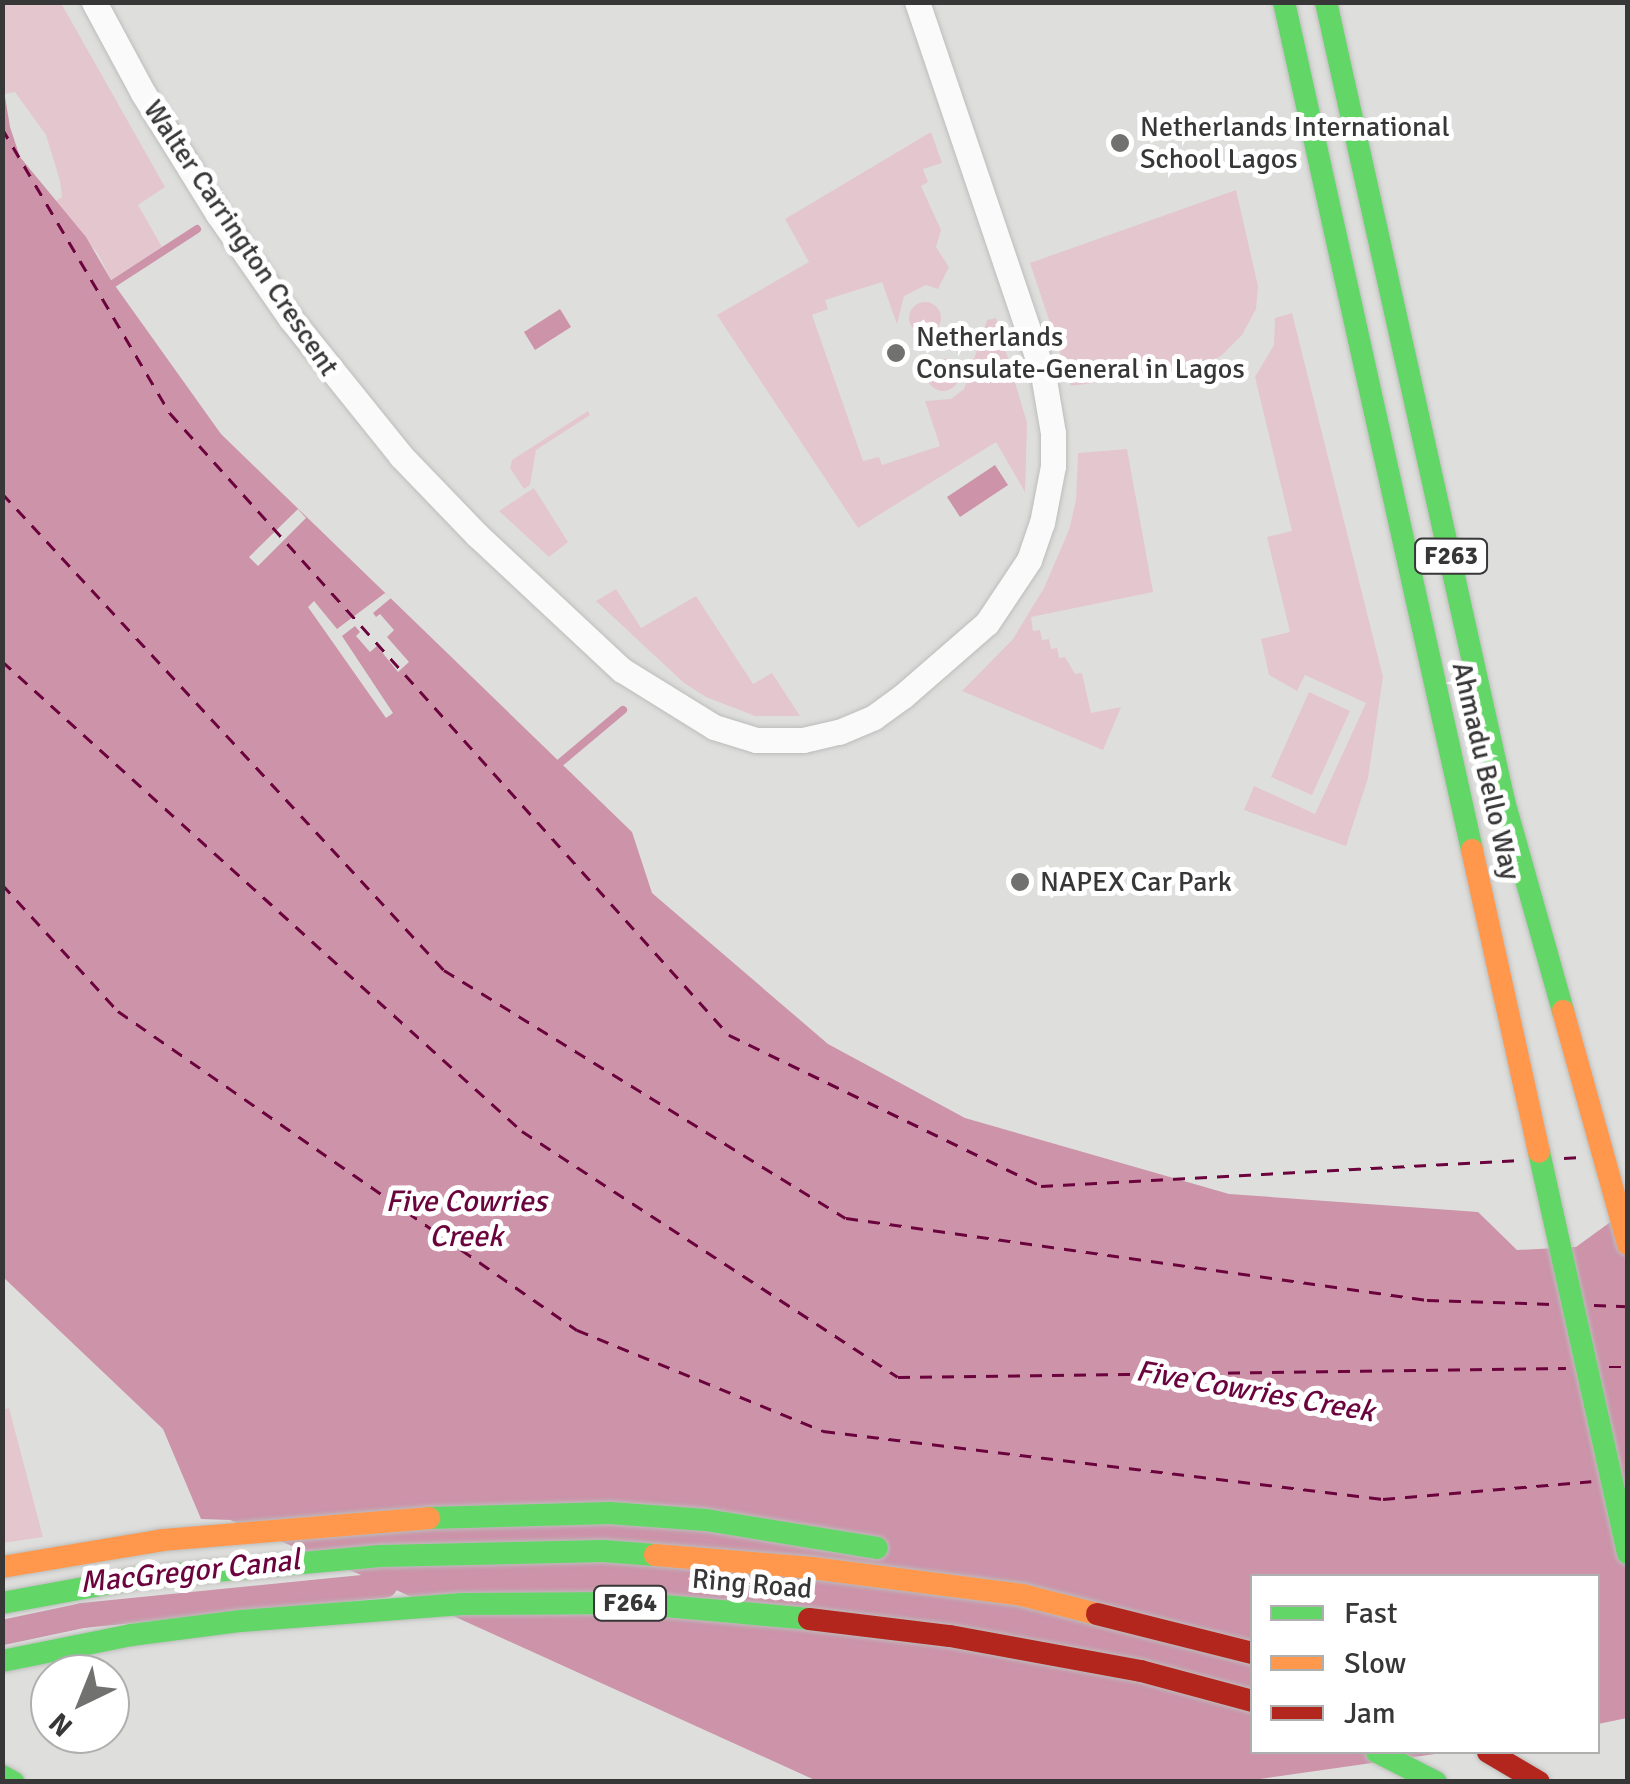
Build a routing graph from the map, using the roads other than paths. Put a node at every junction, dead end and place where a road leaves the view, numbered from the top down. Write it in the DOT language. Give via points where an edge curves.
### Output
graph roads {
  1 [pos="94,2"];
  2 [pos="917,2"];
  3 [pos="1284,2"];
  4 [pos="1326,2"];
  5 [pos="1392,180"];
  6 [pos="1306,221"];
  7 [pos="1386,257"];
  8 [pos="1344,284"];
  9 [pos="1628,1244"];
  10 [pos="1628,1553"];
  11 [pos="2,1567"];
  12 [pos="1022,1595"];
  13 [pos="2,1602"];
  14 [pos="1250,1652"];
  15 [pos="2,1661"];
  16 [pos="1250,1701"];
  17 [pos="1381,1754"];
  18 [pos="1491,1754"];
  19 [pos="2,1776"];
  20 [pos="13,1782"];
  21 [pos="1436,1782"];
  22 [pos="1539,1782"];
  1 -- 2 [label="street, Walter Carrington Crescent" via="218,214 290,320 401,456 622,670 714,727 756,740 839,732 903,696 986,623 1029,560 1042,524 1053,450 1043,374"];
  3 -- 8 [label="main road, Ahmadu Bello Way / F263"];
  4 -- 7 [label="main road, Ahmadu Bello Way / F263"];
  5 -- 7 [label="main road"];
  6 -- 8 [label="main road"];
  7 -- 9 [label="main road, Ahmadu Bello Way / F263" via="1504,801"];
  8 -- 10 [label="main road, Ahmadu Bello Way / F263"];
  11 -- 12 [label="main road" via="296,1526 610,1513 706,1520 908,1555"];
  12 -- 13 [label="main road, Ring Road / F264" via="724,1560 506,1551 249,1566"];
  12 -- 14 [label="main road, Ring Road / F264"];
  15 -- 16 [label="main road, Ring Road / F264" via="241,1621 462,1604 631,1603 950,1636 1141,1671"];
  17 -- 21 [label="main road"];
  18 -- 22 [label="main road"];
  19 -- 20 [label="main road"];
}
